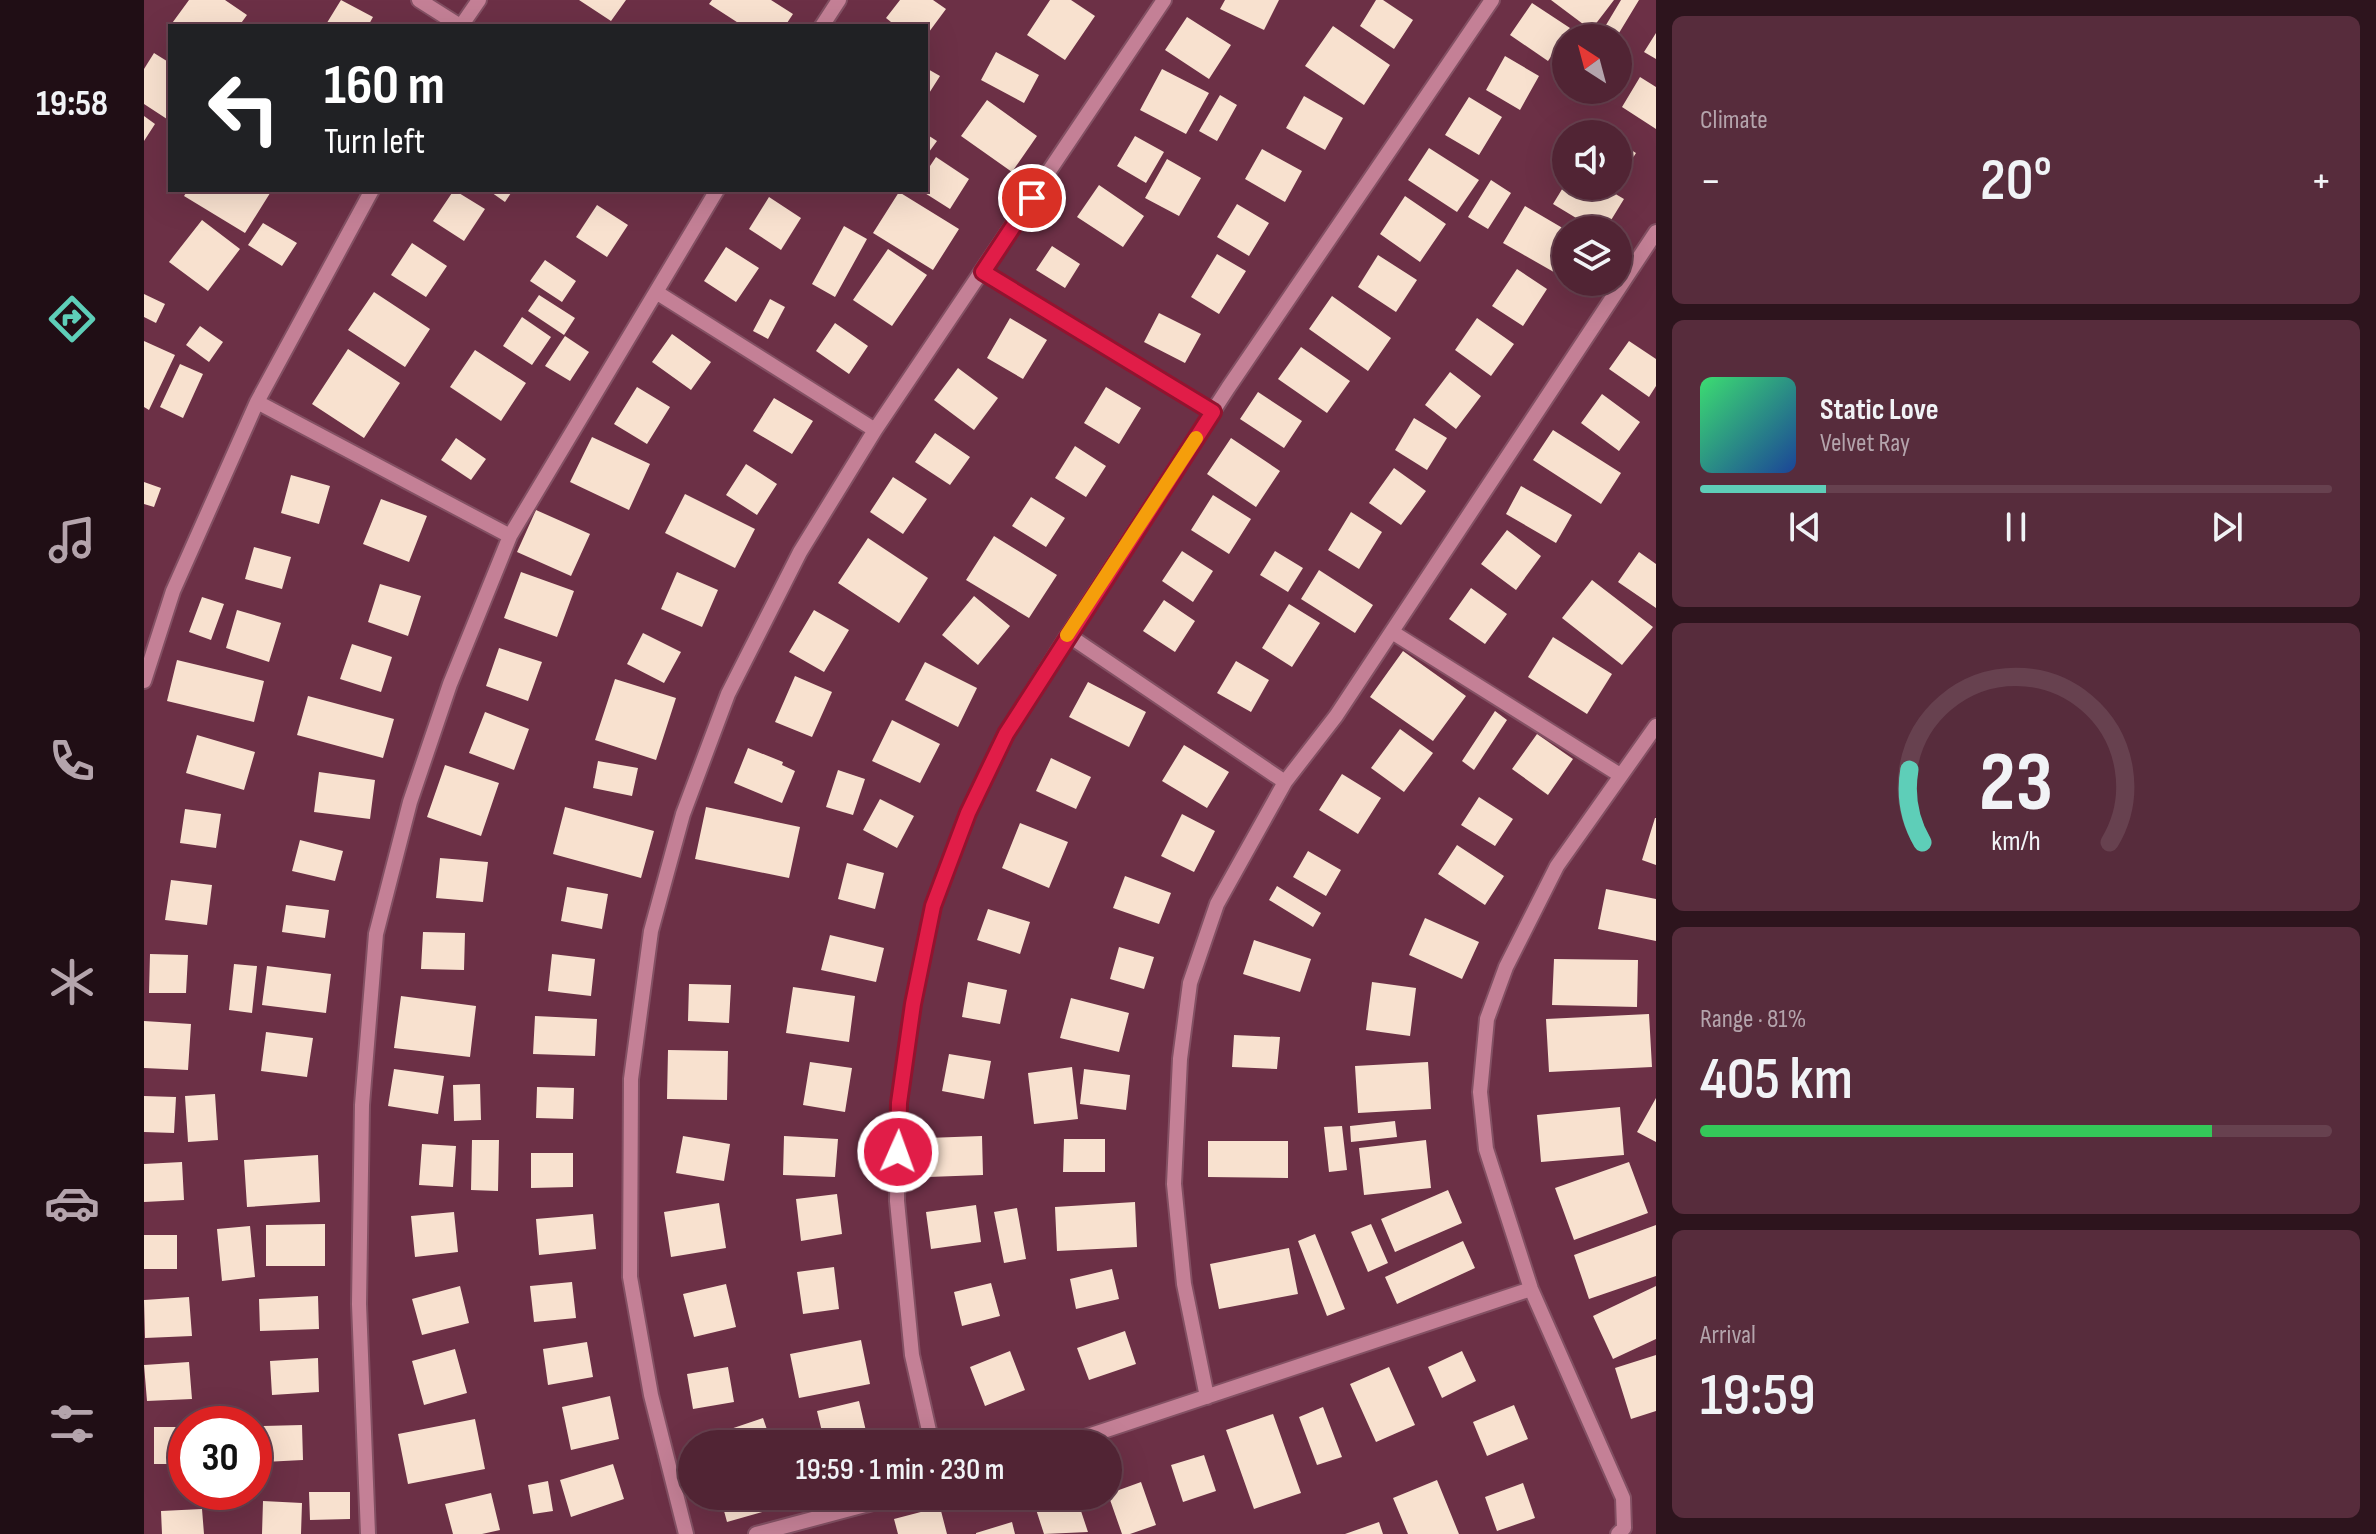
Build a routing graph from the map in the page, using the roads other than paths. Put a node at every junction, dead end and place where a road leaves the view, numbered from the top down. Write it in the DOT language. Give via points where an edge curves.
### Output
graph roads {
  1 [pos="419,0"];
  2 [pos="479,0"];
  3 [pos="839,0"];
  4 [pos="1164,0"];
  5 [pos="1492,0"];
  6 [pos="457,24"];
  7 [pos="461,24"];
  8 [pos="823,24"];
  9 [pos="371,192"];
  10 [pos="716,192"];
  11 [pos="1656,232"];
  12 [pos="983,272"];
  13 [pos="656,292"];
  14 [pos="257,402"];
  15 [pos="1213,412"];
  16 [pos="875,430"];
  17 [pos="510,536"];
  18 [pos="1392,632"];
  19 [pos="1068,635"];
  20 [pos="144,681"];
  21 [pos="1656,726"];
  22 [pos="1620,775"];
  23 [pos="1285,782"];
  24 [pos="1531,1289"];
  25 [pos="1207,1397"];
  26 [pos="929,1430"];
  27 [pos="1107,1430"];
  28 [pos="846,1510"];
  29 [pos="368,1534"];
  30 [pos="686,1534"];
  31 [pos="756,1534"];
  32 [pos="1618,1534"];
  1 -- 6 [label="street"];
  2 -- 7 [label="street"];
  3 -- 8 [label="street"];
  4 -- 12 [label="street"];
  5 -- 15 [label="street"];
  9 -- 14 [label="street"];
  10 -- 13 [label="street"];
  11 -- 18 [label="street"];
  12 -- 15 [label="street"];
  12 -- 16 [label="street"];
  13 -- 16 [label="street"];
  13 -- 17 [label="street"];
  14 -- 17 [label="street"];
  14 -- 20 [label="street" via="173,591"];
  15 -- 19 [label="street"];
  16 -- 30 [label="street" via="800,552 728,694 683,814 651,931 631,1079 630,1277 651,1395"];
  17 -- 29 [label="street" via="450,684 410,802 376,934 362,1105 359,1304"];
  18 -- 22 [label="street"];
  18 -- 23 [label="street"];
  19 -- 23 [label="street"];
  19 -- 26 [label="street" via="1006,734 968,813 933,906 913,1004 899,1103 897,1201 912,1355"];
  21 -- 22 [label="street"];
  22 -- 24 [label="street" via="1557,866 1506,967 1487,1019 1480,1092 1486,1149"];
  23 -- 25 [label="street" via="1217,904 1190,983 1180,1059 1174,1184 1184,1284"];
  24 -- 25 [label="street"];
  24 -- 32 [label="street" via="1623,1498 1624,1528"];
  25 -- 27 [label="street"];
  28 -- 31 [label="street"];
}
